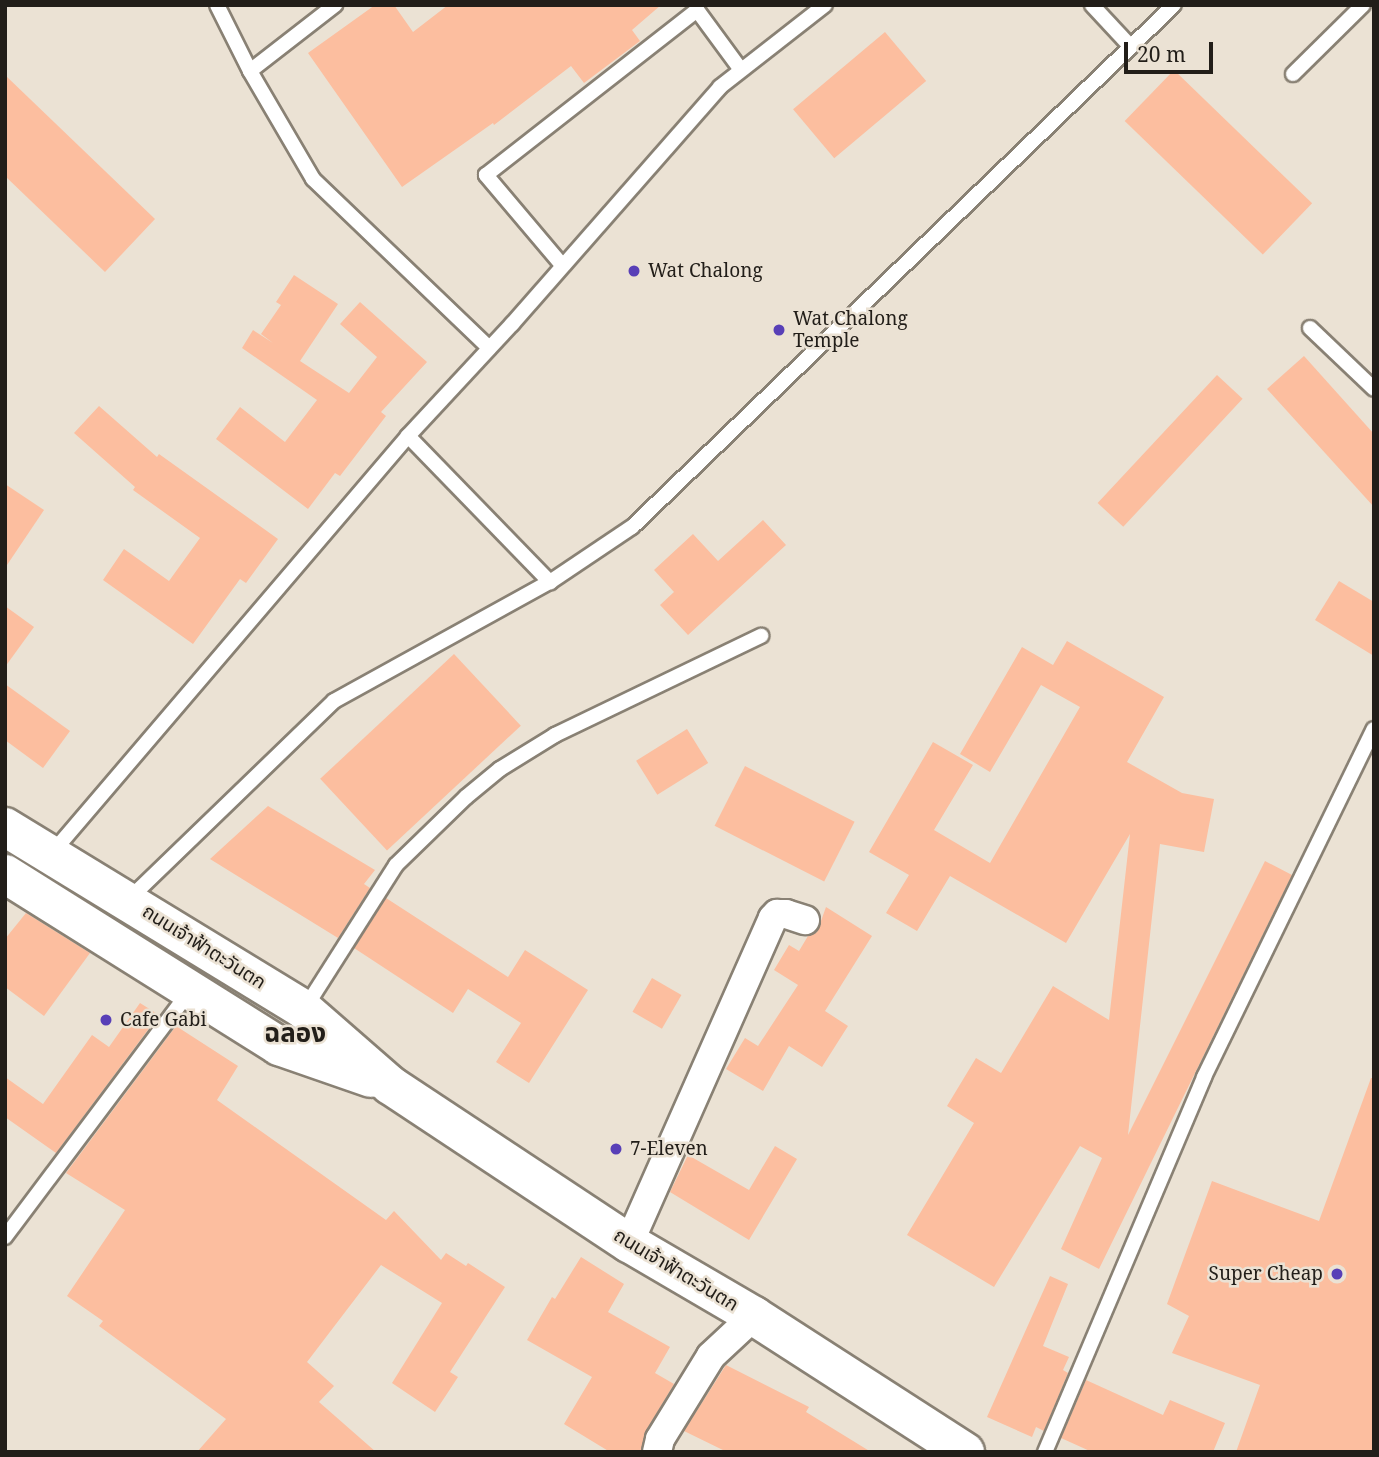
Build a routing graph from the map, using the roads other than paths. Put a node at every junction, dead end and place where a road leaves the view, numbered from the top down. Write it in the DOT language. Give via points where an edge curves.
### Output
graph roads {
  1 [pos="217,5"];
  2 [pos="335,5"];
  3 [pos="825,5"];
  4 [pos="1092,5"];
  5 [pos="1174,5"];
  6 [pos="1363,5"];
  7 [pos="1131,47"];
  8 [pos="741,70"];
  9 [pos="250,71"];
  10 [pos="1293,74"];
  11 [pos="562,265"];
  12 [pos="1310,328"];
  13 [pos="489,348"];
  14 [pos="1374,389"];
  15 [pos="408,436"];
  16 [pos="550,582"];
  17 [pos="761,636"];
  18 [pos="1374,729"];
  19 [pos="5,827"];
  20 [pos="51,854"];
  21 [pos="15,879"];
  22 [pos="128,900"];
  23 [pos="805,920"];
  24 [pos="99,935"];
  25 [pos="189,991"];
  26 [pos="303,1009"];
  27 [pos="390,1085"];
  28 [pos="5,1237"];
  29 [pos="629,1243"];
  30 [pos="754,1315"];
  31 [pos="657,1452"];
  32 [pos="965,1452"];
  33 [pos="1045,1452"];
  1 -- 9 [label="lane"];
  2 -- 9 [label="lane"];
  3 -- 8 [label="lane"];
  4 -- 7 [label="lane"];
  5 -- 7 [label="lane"];
  6 -- 10 [label="lane"];
  7 -- 16 [label="lane" via="632,527"];
  8 -- 11 [label="lane" via="720,87"];
  8 -- 11 [label="lane" via="697,10 486,176"];
  9 -- 13 [label="lane" via="313,179"];
  11 -- 13 [label="lane"];
  12 -- 14 [label="lane"];
  13 -- 15 [label="lane"];
  15 -- 16 [label="lane"];
  15 -- 20 [label="lane"];
  16 -- 22 [label="lane" via="334,701"];
  17 -- 26 [label="lane" via="555,735 500,769 396,865"];
  18 -- 33 [label="lane" via="1204,1077"];
  19 -- 20 [label="main road, ถนนเจ้าฟ้าตะวันตก"];
  20 -- 21 [label="main road"];
  20 -- 22 [label="main road, ถนนเจ้าฟ้าตะวันตก"];
  21 -- 24 [label="main road, ถนนเจ้าฟ้าตะวันตก"];
  22 -- 24 [label="main road"];
  22 -- 26 [label="main road, ถนนเจ้าฟ้าตะวันตก"];
  23 -- 29 [label="street" via="786,914 773,918"];
  24 -- 25 [label="main road, ถนนเจ้าฟ้าตะวันตก"];
  25 -- 27 [label="main road, ถนนเจ้าฟ้าตะวันตก" via="279,1046"];
  25 -- 28 [label="lane"];
  26 -- 27 [label="main road, ถนนเจ้าฟ้าตะวันตก"];
  27 -- 29 [label="main road, ถนนเจ้าฟ้าตะวันตก"];
  29 -- 30 [label="main road, ถนนเจ้าฟ้าตะวันตก"];
  30 -- 31 [label="street" via="711,1356 660,1439"];
  30 -- 32 [label="main road, ถนนเจ้าฟ้าตะวันตก"];
}
